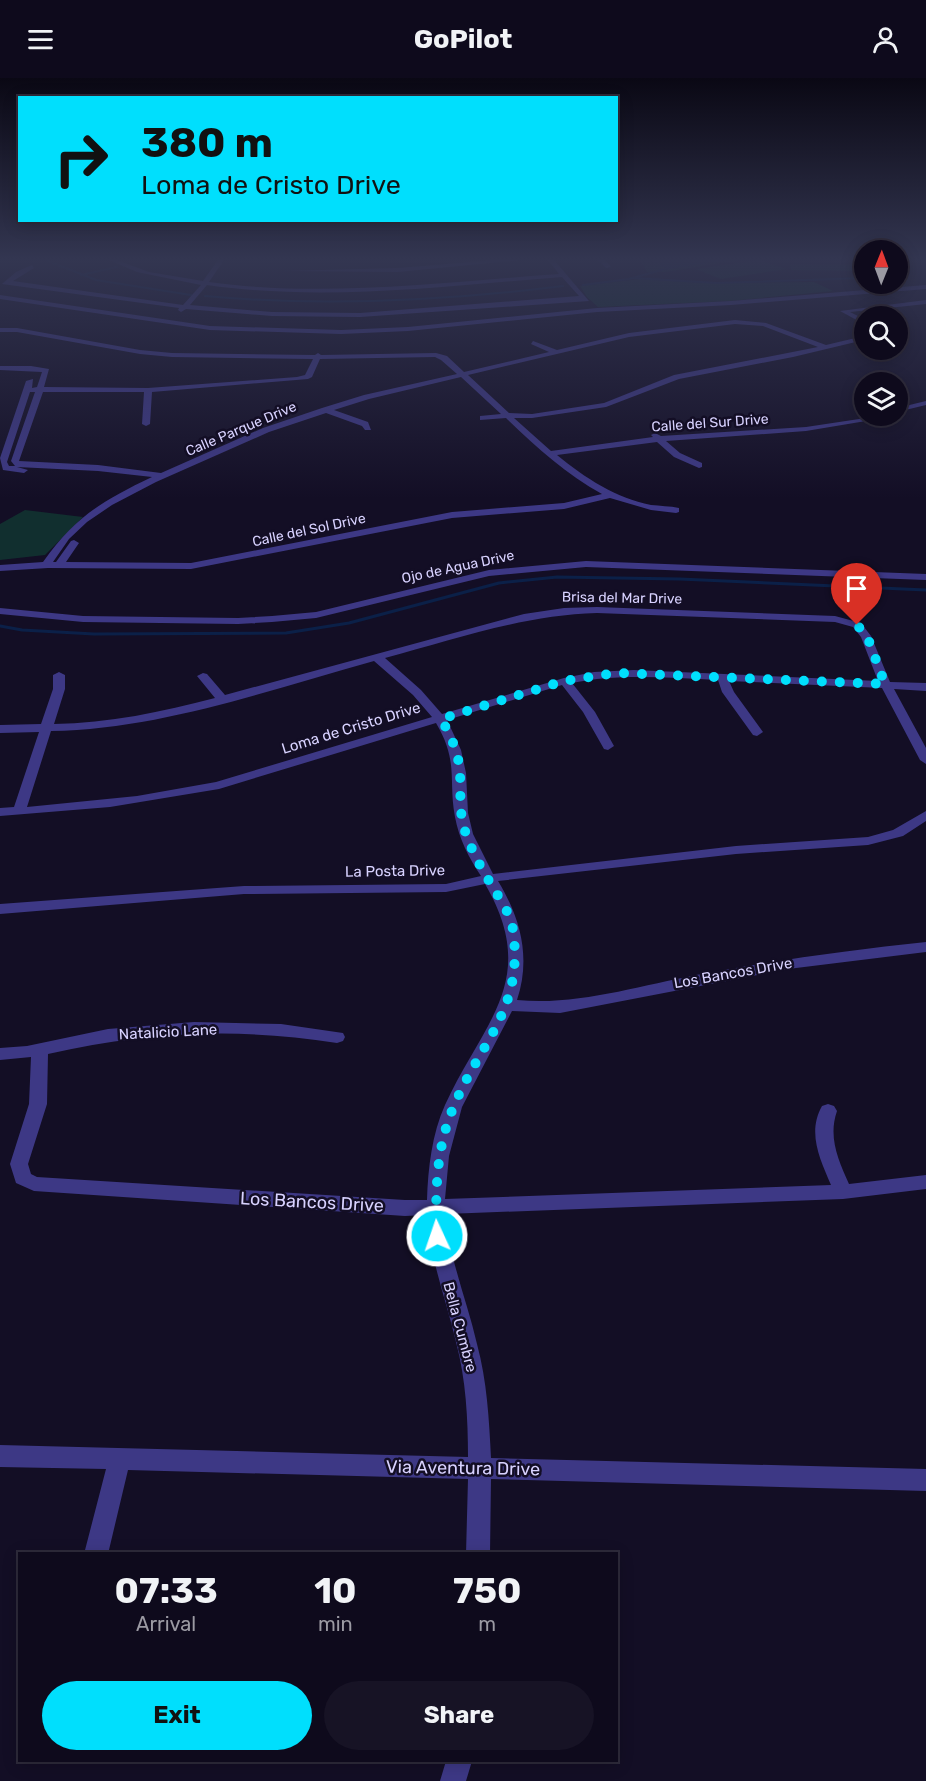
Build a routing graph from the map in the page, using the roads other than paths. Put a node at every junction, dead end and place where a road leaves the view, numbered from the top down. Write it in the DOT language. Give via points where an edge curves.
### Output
graph roads {
  1 [pos="83,339"];
  2 [pos="611,339"];
  3 [pos="796,339"];
  4 [pos="851,339"];
  5 [pos="534,343"];
  6 [pos="818,347"];
  7 [pos="558,353"];
  8 [pos="318,356"];
  9 [pos="719,366"];
  10 [pos="0,369"];
  11 [pos="39,369"];
  12 [pos="29,372"];
  13 [pos="467,375"];
  14 [pos="40,389"];
  15 [pos="27,390"];
  16 [pos="148,390"];
  17 [pos="397,392"];
  18 [pos="486,392"];
  19 [pos="623,392"];
  20 [pos="634,395"];
  21 [pos="926,403"];
  22 [pos="908,407"];
  23 [pos="926,408"];
  24 [pos="326,410"];
  25 [pos="908,412"];
  26 [pos="335,413"];
  27 [pos="20,414"];
  28 [pos="30,414"];
  29 [pos="517,415"];
  30 [pos="507,416"];
  31 [pos="483,418"];
  32 [pos="854,419"];
  33 [pos="146,424"];
  34 [pos="368,428"];
  35 [pos="781,428"];
  36 [pos="657,437"];
  37 [pos="790,437"];
  38 [pos="11,439"];
  39 [pos="22,439"];
  40 [pos="0,440"];
  41 [pos="240,441"];
  42 [pos="250,444"];
  43 [pos="551,451"];
  44 [pos="16,464"];
  45 [pos="699,465"];
  46 [pos="6,468"];
  47 [pos="92,470"];
  48 [pos="162,479"];
  49 [pos="611,492"];
  50 [pos="114,504"];
  51 [pos="76,527"];
  52 [pos="88,528"];
  53 [pos="286,545"];
  54 [pos="296,559"];
  55 [pos="0,562"];
  56 [pos="48,562"];
  57 [pos="61,562"];
  58 [pos="0,568"];
  59 [pos="926,577"];
  60 [pos="0,610"];
  61 [pos="377,658"];
  62 [pos="59,675"];
  63 [pos="203,676"];
  64 [pos="722,677"];
  65 [pos="564,681"];
  66 [pos="885,684"];
  67 [pos="926,687"];
  68 [pos="222,699"];
  69 [pos="441,719"];
  70 [pos="46,728"];
  71 [pos="0,729"];
  72 [pos="757,732"];
  73 [pos="608,746"];
  74 [pos="926,760"];
  75 [pos="19,811"];
  76 [pos="0,812"];
  77 [pos="926,815"];
  78 [pos="489,880"];
  79 [pos="0,909"];
  80 [pos="926,947"];
  81 [pos="507,1005"];
  82 [pos="337,1037"];
  83 [pos="40,1050"];
  84 [pos="0,1054"];
  85 [pos="828,1111"];
  86 [pos="926,1182"];
  87 [pos="843,1191"];
  88 [pos="436,1207"];
  89 [pos="0,1456"];
  90 [pos="120,1459"];
  91 [pos="479,1468"];
  92 [pos="926,1480"];
  93 [pos="97,1552"];
  94 [pos="478,1552"];
  95 [pos="459,1762"];
  96 [pos="453,1781"];
  1 -- 8 [label="street" via="144,350"];
  2 -- 7 [label="street, Calle Parque Drive"];
  3 -- 6 [label="street, Calle Parque Drive"];
  4 -- 6 [label="street"];
  5 -- 7 [label="street"];
  6 -- 9 [label="street"];
  7 -- 13 [label="street, Calle Parque Drive"];
  8 -- 13 [label="street" via="438,354"];
  8 -- 16 [label="street" via="308,377 253,387"];
  9 -- 19 [label="street" via="667,375"];
  9 -- 20 [label="street"];
  10 -- 11 [label="street"];
  10 -- 12 [label="street"];
  11 -- 12 [label="street"];
  11 -- 14 [label="street" via="46,371"];
  12 -- 15 [label="street"];
  13 -- 17 [label="street, Calle Parque Drive"];
  13 -- 18 [label="street"];
  14 -- 15 [label="street"];
  14 -- 16 [label="street"];
  14 -- 28 [label="street"];
  15 -- 27 [label="street"];
  16 -- 33 [label="street"];
  17 -- 24 [label="street, Calle Parque Drive"];
  17 -- 26 [label="street, Calle Parque Drive"];
  18 -- 29 [label="street"];
  18 -- 30 [label="street"];
  19 -- 20 [label="street"];
  19 -- 29 [label="street" via="582,405"];
  20 -- 29 [label="street" via="606,405"];
  21 -- 22 [label="street"];
  23 -- 25 [label="street"];
  24 -- 26 [label="street"];
  24 -- 41 [label="street, Calle Parque Drive"];
  26 -- 34 [label="street"];
  26 -- 42 [label="street, Calle Parque Drive"];
  27 -- 28 [label="street"];
  27 -- 38 [label="street"];
  28 -- 39 [label="street"];
  29 -- 30 [label="street"];
  29 -- 43 [label="street"];
  30 -- 31 [label="street"];
  30 -- 43 [label="street"];
  32 -- 35 [label="street, Calle del Sur Drive"];
  35 -- 36 [label="street, Calle del Sur Drive"];
  35 -- 37 [label="street"];
  36 -- 43 [label="street, Calle del Sur Drive"];
  36 -- 45 [label="street" via="677,455"];
  38 -- 39 [label="street"];
  38 -- 40 [label="street"];
  38 -- 46 [label="street" via="3,462"];
  39 -- 44 [label="street"];
  41 -- 42 [label="street"];
  41 -- 48 [label="street, Calle Parque Drive"];
  42 -- 48 [label="street, Calle Parque Drive"];
  43 -- 49 [label="street" via="572,474"];
  44 -- 46 [label="street"];
  44 -- 47 [label="street"];
  46 -- 47 [label="street"];
  47 -- 48 [label="street"];
  48 -- 50 [label="street, Calle Parque Drive"];
  49 -- 49 [label="street" via="652,510 676,510"];
  49 -- 53 [label="street, Calle del Sol Drive" via="564,506 425,520"];
  50 -- 51 [label="street, Calle Parque Drive"];
  50 -- 52 [label="street, Calle Parque Drive"];
  51 -- 52 [label="street"];
  51 -- 56 [label="street, Calle Parque Drive"];
  52 -- 57 [label="street, Calle Parque Drive"];
  53 -- 54 [label="street"];
  53 -- 57 [label="street, Calle del Sol Drive" via="191,566"];
  55 -- 56 [label="street, Calle del Sol Drive"];
  56 -- 57 [label="street, Calle del Sol Drive"];
  56 -- 58 [label="street, Calle del Sol Drive"];
  59 -- 60 [label="street, Ojo de Agua Drive" via="586,564 489,573 316,615 272,619 83,619"];
  61 -- 66 [label="street, Brisa del Mar Drive" via="524,617 564,611 835,619 864,631"];
  61 -- 68 [label="street, Brisa del Mar Drive"];
  61 -- 69 [label="street, Bella Cumbre"];
  62 -- 70 [label="street"];
  63 -- 68 [label="street"];
  64 -- 65 [label="street, Loma de Cristo Drive" via="616,673"];
  64 -- 66 [label="street, Loma de Cristo Drive"];
  64 -- 72 [label="street"];
  65 -- 69 [label="street, Loma de Cristo Drive"];
  65 -- 73 [label="street" via="586,707"];
  66 -- 67 [label="street, Loma de Cristo Drive"];
  66 -- 74 [label="street"];
  68 -- 70 [label="street, Brisa del Mar Drive" via="148,719"];
  69 -- 75 [label="street, Loma de Cristo Drive" via="219,785 129,802"];
  69 -- 78 [label="street, Bella Cumbre" via="455,746 459,765 461,818"];
  70 -- 71 [label="street, Brisa del Mar Drive"];
  70 -- 75 [label="street"];
  75 -- 76 [label="street, Loma de Cristo Drive"];
  77 -- 78 [label="street, La Posta Drive" via="898,833 868,840 736,850"];
  78 -- 79 [label="street, La Posta Drive" via="418,890 254,889"];
  78 -- 81 [label="street, Bella Cumbre" via="513,927 516,960"];
  80 -- 81 [label="street, Los Bancos Drive" via="751,969 560,1007"];
  81 -- 88 [label="street, Bella Cumbre" via="454,1106 441,1155"];
  82 -- 83 [label="street, Natalicio Lane" via="287,1030 176,1029 105,1035"];
  83 -- 84 [label="street, Natalicio Lane"];
  83 -- 88 [label="street, Los Bancos Drive" via="38,1104 19,1164 20,1174 28,1182 349,1205"];
  85 -- 87 [label="street" via="824,1119 824,1145"];
  86 -- 87 [label="street, Los Bancos Drive"];
  87 -- 88 [label="street, Los Bancos Drive"];
  88 -- 91 [label="street, Bella Cumbre" via="441,1256 471,1360"];
  89 -- 90 [label="street, Via Aventura Drive"];
  90 -- 91 [label="street, Via Aventura Drive"];
  90 -- 93 [label="street"];
  91 -- 92 [label="street, Via Aventura Drive"];
  91 -- 94 [label="street, Bella Cumbre"];
  95 -- 96 [label="street"];
}
